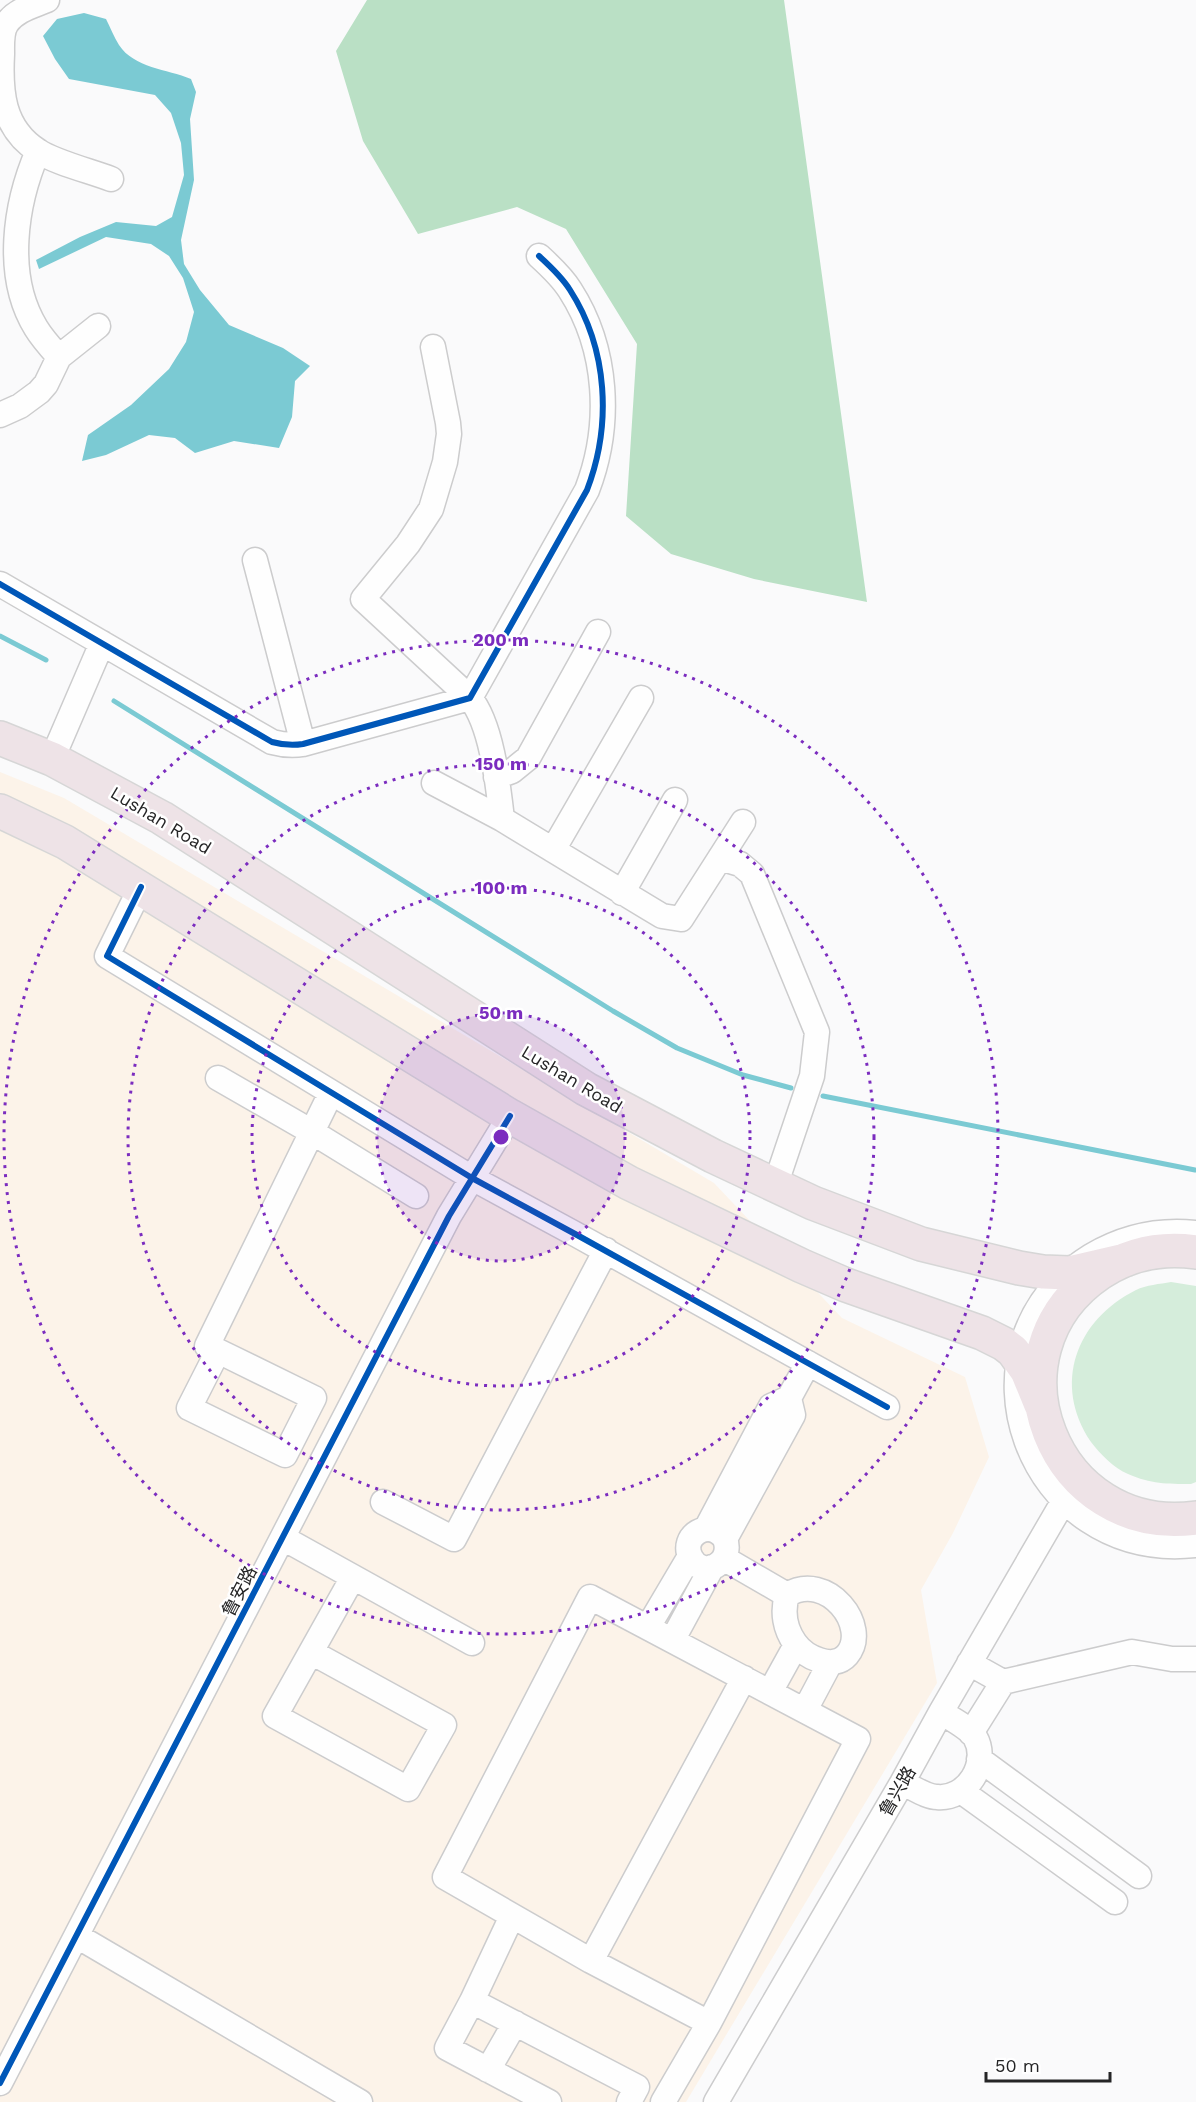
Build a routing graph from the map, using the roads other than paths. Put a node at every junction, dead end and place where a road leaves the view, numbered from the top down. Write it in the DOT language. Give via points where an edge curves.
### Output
graph roads {
  1 [pos="46,0"];
  2 [pos="38,151"];
  3 [pos="111,179"];
  4 [pos="539,256"];
  5 [pos="98,326"];
  6 [pos="433,347"];
  7 [pos="59,357"];
  8 [pos="0,414"];
  9 [pos="255,560"];
  10 [pos="0,585"];
  11 [pos="598,632"];
  12 [pos="102,643"];
  13 [pos="470,698"];
  14 [pos="641,698"];
  15 [pos="0,738"];
  16 [pos="303,744"];
  17 [pos="52,759"];
  18 [pos="496,777"];
  19 [pos="434,783"];
  20 [pos="675,800"];
  21 [pos="0,811"];
  22 [pos="502,819"];
  23 [pos="743,822"];
  24 [pos="553,850"];
  25 [pos="720,858"];
  26 [pos="141,887"];
  27 [pos="622,892"];
  28 [pos="218,1078"];
  29 [pos="331,1093"];
  30 [pos="510,1116"];
  31 [pos="312,1132"];
  32 [pos="472,1178"];
  33 [pos="776,1185"];
  34 [pos="416,1196"];
  35 [pos="1196,1233"];
  36 [pos="606,1250"];
  37 [pos="1196,1252"];
  38 [pos="1125,1260"];
  39 [pos="1069,1273"];
  40 [pos="218,1351"];
  41 [pos="1020,1360"];
  42 [pos="808,1363"];
  43 [pos="1041,1405"];
  44 [pos="886,1407"];
  45 [pos="1070,1489"];
  46 [pos="383,1502"];
  47 [pos="1196,1518"];
  48 [pos="283,1538"];
  49 [pos="1196,1545"];
  50 [pos="717,1548"];
  51 [pos="353,1577"];
  52 [pos="787,1595"];
  53 [pos="648,1627"];
  54 [pos="673,1639"];
  55 [pos="472,1643"];
  56 [pos="796,1645"];
  57 [pos="311,1652"];
  58 [pos="1196,1659"];
  59 [pos="830,1663"];
  60 [pos="969,1664"];
  61 [pos="744,1678"];
  62 [pos="1003,1682"];
  63 [pos="770,1692"];
  64 [pos="805,1710"];
  65 [pos="941,1712"];
  66 [pos="971,1733"];
  67 [pos="979,1759"];
  68 [pos="902,1783"];
  69 [pos="961,1791"];
  70 [pos="1139,1876"];
  71 [pos="1115,1902"];
  72 [pos="512,1916"];
  73 [pos="78,1936"];
  74 [pos="591,1960"];
  75 [pos="472,2001"];
  76 [pos="515,2023"];
  77 [pos="709,2023"];
  78 [pos="488,2070"];
  79 [pos="0,2083"];
  80 [pos="360,2102"];
  81 [pos="549,2102"];
  82 [pos="629,2102"];
  83 [pos="663,2102"];
  84 [pos="716,2102"];
  1 -- 2 [label="street" via="15,15 5,26 0,72 2,102 12,124"];
  2 -- 3 [label="street"];
  2 -- 7 [label="street" via="21,203 17,276 24,304 36,328"];
  4 -- 13 [label="street" via="570,289 588,325 603,396 598,458 588,490"];
  5 -- 7 [label="street"];
  6 -- 13 [label="street" via="449,434 443,471 422,525 363,599"];
  7 -- 8 [label="street" via="39,392"];
  9 -- 16 [label="street"];
  10 -- 12 [label="street"];
  11 -- 18 [label="street" via="528,758 512,771"];
  12 -- 16 [label="street" via="272,742"];
  12 -- 17 [label="street"];
  13 -- 16 [label="street"];
  13 -- 18 [label="street" via="482,719"];
  14 -- 24 [label="street"];
  15 -- 17 [label="highway, Lushan Road"];
  17 -- 33 [label="highway, Lushan Road" via="162,819 586,1089"];
  18 -- 22 [label="street"];
  19 -- 22 [label="street"];
  20 -- 27 [label="street"];
  21 -- 26 [label="highway" via="65,842"];
  22 -- 24 [label="street"];
  23 -- 25 [label="street"];
  24 -- 27 [label="street"];
  25 -- 27 [label="street" via="681,919 662,916"];
  25 -- 33 [label="street" via="740,864 752,874 817,1032 812,1076"];
  26 -- 29 [label="street" via="107,956"];
  26 -- 30 [label="highway"];
  28 -- 31 [label="street"];
  29 -- 31 [label="street"];
  29 -- 32 [label="street"];
  30 -- 32 [label="street, 鲁安路"];
  30 -- 41 [label="highway" via="629,1183 793,1262 982,1333 1004,1344"];
  31 -- 34 [label="street"];
  31 -- 40 [label="street" via="207,1346"];
  32 -- 36 [label="street"];
  32 -- 48 [label="street, 鲁安路"];
  33 -- 39 [label="highway, Lushan Road" via="921,1244 1019,1268"];
  35 -- 39 [label="street" via="1162,1232 1127,1239 1099,1251"];
  36 -- 42 [label="street"];
  36 -- 46 [label="street" via="454,1539"];
  37 -- 38 [label="highway" via="1165,1251"];
  38 -- 39 [label="highway, Lushan Road"];
  38 -- 43 [label="highway" via="1086,1284 1058,1318 1042,1360"];
  39 -- 41 [label="street" via="1038,1312"];
  40 -- 40 [label="street" via="314,1398 285,1455 189,1408"];
  41 -- 43 [label="highway"];
  41 -- 45 [label="street" via="1017,1399 1025,1440 1040,1471"];
  42 -- 44 [label="street"];
  42 -- 50 [label="street" via="789,1398 793,1416"];
  43 -- 45 [label="highway" via="1053,1444 1064,1462"];
  45 -- 47 [label="highway" via="1130,1513 1168,1520"];
  45 -- 49 [label="street" via="1095,1525 1125,1539 1168,1547"];
  45 -- 60 [label="street, 鲁兴路"];
  48 -- 51 [label="street"];
  48 -- 73 [label="street, 鲁安路"];
  50 -- 52 [label="street"];
  50 -- 53 [label="street" via="701,1566 690,1556"];
  50 -- 54 [label="street"];
  51 -- 55 [label="street"];
  51 -- 57 [label="street"];
  52 -- 56 [label="street" via="785,1619"];
  52 -- 59 [label="street" via="814,1588 833,1596 844,1610 852,1627 853,1643 843,1658"];
  53 -- 54 [label="street"];
  53 -- 72 [label="street" via="590,1597 445,1877"];
  54 -- 61 [label="street"];
  56 -- 59 [label="street"];
  56 -- 63 [label="street"];
  57 -- 57 [label="street" via="275,1716 408,1789 444,1725"];
  58 -- 62 [label="street" via="1132,1652"];
  59 -- 64 [label="street"];
  60 -- 62 [label="street"];
  60 -- 65 [label="street, 鲁兴路"];
  61 -- 63 [label="street"];
  61 -- 74 [label="street"];
  62 -- 66 [label="street"];
  63 -- 64 [label="street"];
  64 -- 77 [label="street" via="858,1739"];
  65 -- 66 [label="street"];
  65 -- 68 [label="street, 鲁兴路"];
  66 -- 67 [label="street"];
  67 -- 69 [label="street" via="973,1779"];
  67 -- 70 [label="street"];
  68 -- 69 [label="street" via="935,1798"];
  68 -- 84 [label="street, 鲁兴路"];
  69 -- 71 [label="street"];
  72 -- 74 [label="street"];
  72 -- 75 [label="street"];
  73 -- 79 [label="street, 鲁安路"];
  73 -- 80 [label="street"];
  74 -- 77 [label="street"];
  75 -- 76 [label="street"];
  75 -- 78 [label="street" via="447,2048"];
  76 -- 78 [label="street"];
  76 -- 82 [label="street" via="637,2087"];
  77 -- 83 [label="street"];
  78 -- 81 [label="street"];
}
